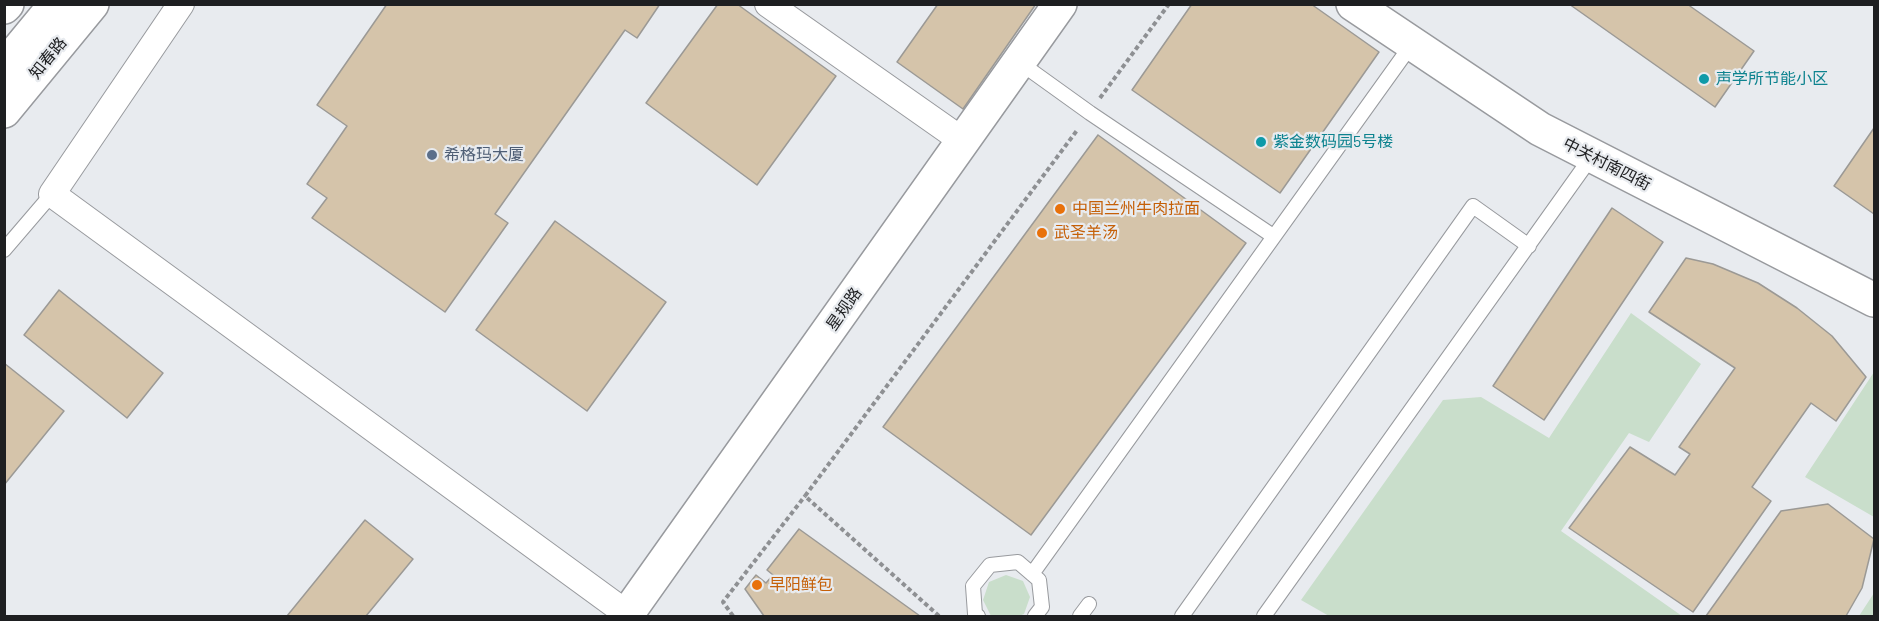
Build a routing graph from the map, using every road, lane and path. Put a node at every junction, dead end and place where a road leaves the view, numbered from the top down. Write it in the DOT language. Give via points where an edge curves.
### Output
graph roads {
  1 [pos="56,4"];
  2 [pos="92,4"];
  3 [pos="181,4"];
  4 [pos="768,4"];
  5 [pos="1060,4"];
  6 [pos="1169,4"];
  7 [pos="1353,4"];
  8 [pos="1413,44"];
  9 [pos="1019,62"];
  10 [pos="4,67"];
  11 [pos="4,111"];
  12 [pos="1090,113"];
  13 [pos="963,141"];
  14 [pos="1592,156"];
  15 [pos="52,194"];
  16 [pos="1273,236"];
  17 [pos="1528,246"];
  18 [pos="4,250"];
  19 [pos="1875,300"];
  20 [pos="805,495"];
  21 [pos="1032,574"];
  22 [pos="1089,604"];
  23 [pos="629,615"];
  24 [pos="733,616"];
  25 [pos="939,616"];
  26 [pos="978,616"];
  27 [pos="1035,616"];
  28 [pos="1080,616"];
  29 [pos="1182,616"];
  30 [pos="1264,616"];
  1 -- 10 [label="street, 知春路"];
  2 -- 11 [label="street, 知春路"];
  3 -- 15 [label="street"];
  4 -- 13 [label="street"];
  5 -- 9 [label="street, 星规路"];
  6 -- 12 [label="path"];
  7 -- 8 [label="street, 中关村南四街"];
  8 -- 14 [label="street, 中关村南四街" via="1540,129"];
  8 -- 16 [label="lane"];
  9 -- 12 [label="lane"];
  9 -- 13 [label="street, 星规路"];
  12 -- 16 [label="lane"];
  12 -- 20 [label="path"];
  13 -- 23 [label="street, 星规路"];
  14 -- 17 [label="lane"];
  14 -- 19 [label="street, 中关村南四街"];
  15 -- 18 [label="lane"];
  15 -- 23 [label="street"];
  16 -- 21 [label="lane"];
  17 -- 29 [label="lane" via="1473,206"];
  17 -- 30 [label="lane"];
  20 -- 24 [label="path" via="723,602"];
  20 -- 25 [label="path"];
  21 -- 26 [label="lane" via="1018,562 990,565 973,586"];
  21 -- 27 [label="lane" via="1039,580 1042,607"];
  22 -- 28 [label="lane"];
}
